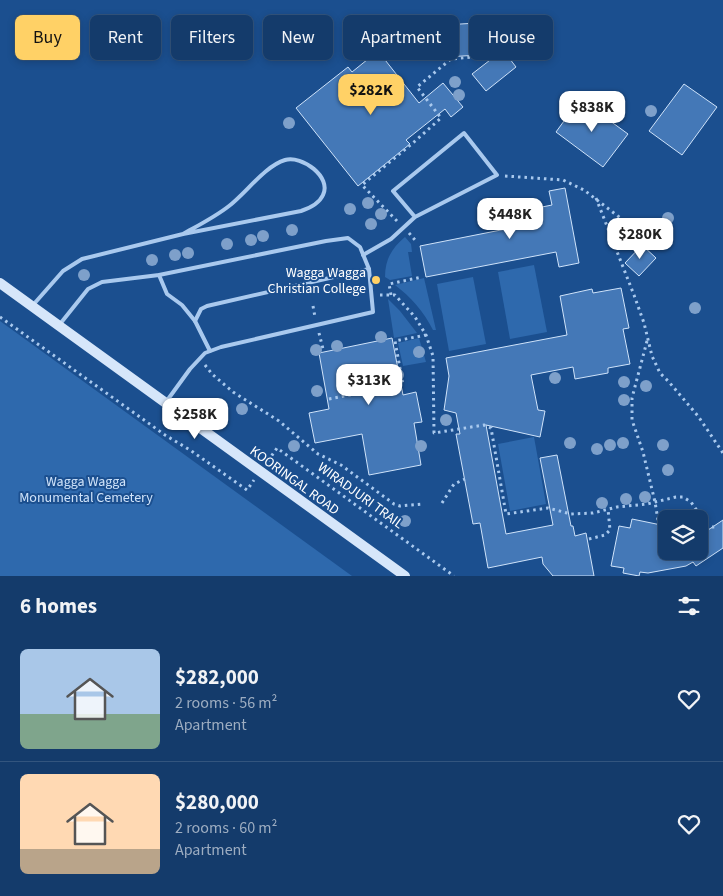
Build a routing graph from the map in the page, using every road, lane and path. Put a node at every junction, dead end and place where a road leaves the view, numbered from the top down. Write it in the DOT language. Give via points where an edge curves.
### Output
graph roads {
  1 [pos="488,61"];
  2 [pos="497,176"];
  3 [pos="596,198"];
  4 [pos="415,217"];
  5 [pos="403,228"];
  6 [pos="183,234"];
  7 [pos="415,240"];
  8 [pos="662,250"];
  9 [pos="363,255"];
  10 [pos="369,269"];
  11 [pos="159,275"];
  12 [pos="422,277"];
  13 [pos="0,283"];
  14 [pos="391,295"];
  15 [pos="372,296"];
  16 [pos="32,306"];
  17 [pos="0,317"];
  18 [pos="195,321"];
  19 [pos="59,326"];
  20 [pos="426,335"];
  21 [pos="647,340"];
  22 [pos="210,351"];
  23 [pos="200,359"];
  24 [pos="329,399"];
  25 [pos="165,403"];
  26 [pos="723,453"];
  27 [pos="260,471"];
  28 [pos="465,479"];
  29 [pos="655,502"];
  30 [pos="442,503"];
  31 [pos="422,504"];
  32 [pos="608,509"];
  33 [pos="658,520"];
  34 [pos="717,527"];
  35 [pos="589,540"];
  36 [pos="405,576"];
  37 [pos="454,576"];
  1 -- 5 [label="path" via="484,56 451,59 417,87 441,118 362,185"];
  2 -- 3 [label="path" via="563,180"];
  2 -- 4 [label="lane"];
  2 -- 4 [label="lane" via="464,134 393,192"];
  3 -- 8 [label="path"];
  3 -- 21 [label="path" via="634,295"];
  4 -- 5 [label="lane"];
  5 -- 7 [label="path"];
  5 -- 9 [label="lane"];
  6 -- 6 [label="lane" via="228,207 267,171 287,159 308,164 323,181 324,194 320,200 302,211"];
  6 -- 16 [label="lane" via="82,259 63,271"];
  9 -- 10 [label="lane"];
  9 -- 11 [label="lane" via="360,247 348,238"];
  10 -- 15 [label="lane"];
  10 -- 18 [label="lane" via="207,306 201,309"];
  11 -- 18 [label="lane" via="167,294"];
  11 -- 19 [label="lane" via="102,282 88,289"];
  12 -- 14 [label="path" via="389,284"];
  13 -- 16 [label="main road, KOORINGAL ROAD"];
  14 -- 15 [label="path"];
  14 -- 20 [label="path" via="404,302"];
  15 -- 22 [label="lane" via="373,312"];
  16 -- 19 [label="main road, KOORINGAL ROAD"];
  17 -- 27 [label="path" via="247,490"];
  18 -- 22 [label="lane"];
  19 -- 25 [label="main road, KOORINGAL ROAD"];
  20 -- 24 [label="path" via="395,341 403,385"];
  20 -- 32 [label="path" via="434,356 434,433 484,425 491,428 506,514 548,508 571,514"];
  21 -- 26 [label="path" via="660,373 698,416"];
  21 -- 29 [label="path" via="632,398 632,420"];
  22 -- 23 [label="lane"];
  23 -- 25 [label="lane"];
  23 -- 31 [label="path" via="233,392 394,504"];
  25 -- 27 [label="main road, KOORINGAL ROAD"];
  27 -- 36 [label="main road, KOORINGAL ROAD"];
  27 -- 37 [label="path, WIRADJURI TRAIL" via="276,448"];
  28 -- 30 [label="path" via="454,484"];
  29 -- 32 [label="path"];
  29 -- 33 [label="path"];
  29 -- 34 [label="path" via="683,497 691,502 706,524"];
  32 -- 35 [label="path" via="610,530"];
}
